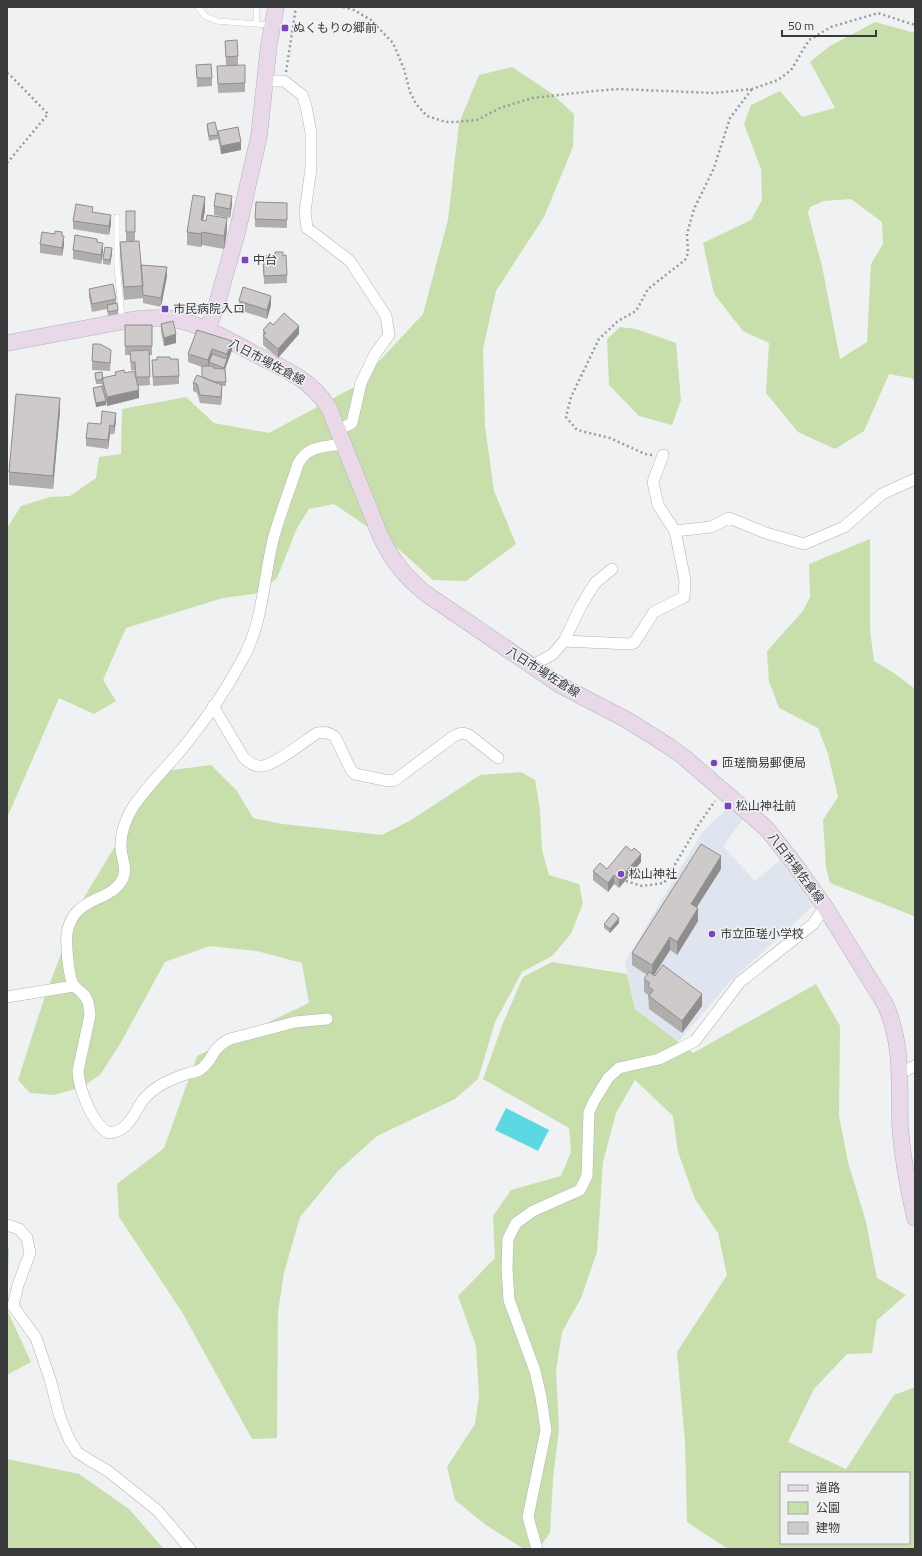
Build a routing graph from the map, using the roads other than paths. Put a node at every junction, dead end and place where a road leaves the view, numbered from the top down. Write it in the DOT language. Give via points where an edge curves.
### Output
graph roads {
  1 [pos="198,7"];
  2 [pos="257,7"];
  3 [pos="276,7"];
  4 [pos="256,24"];
  5 [pos="272,25"];
  6 [pos="266,81"];
  7 [pos="117,217"];
  8 [pos="122,322"];
  9 [pos="207,330"];
  10 [pos="7,343"];
  11 [pos="341,437"];
  12 [pos="663,455"];
  13 [pos="915,479"];
  14 [pos="675,531"];
  15 [pos="612,569"];
  16 [pos="564,641"];
  17 [pos="532,666"];
  18 [pos="213,706"];
  19 [pos="498,758"];
  20 [pos="825,907"];
  21 [pos="74,986"];
  22 [pos="7,997"];
  23 [pos="326,1019"];
  24 [pos="915,1066"];
  25 [pos="900,1073"];
  26 [pos="915,1218"];
  27 [pos="7,1224"];
  28 [pos="190,1549"];
  29 [pos="537,1549"];
  1 -- 4 [label="lane" via="206,16 217,21"];
  2 -- 4 [label="lane"];
  3 -- 5 [label="main road"];
  4 -- 5 [label="lane"];
  5 -- 6 [label="main road"];
  6 -- 9 [label="main road" via="259,136 243,210"];
  6 -- 11 [label="street" via="284,81 302,95 306,106 311,132 311,168 305,212 307,228 350,261 386,316 390,335 375,354 361,384 352,424"];
  7 -- 8 [label="lane" via="117,265"];
  8 -- 9 [label="main road, 八日市場佐倉線" via="170,319"];
  8 -- 10 [label="main road, 八日市場佐倉線"];
  9 -- 11 [label="main road, 八日市場佐倉線" via="293,373 309,384 320,394 329,408"];
  11 -- 17 [label="main road, 八日市場佐倉線" via="380,535 401,570 425,593"];
  11 -- 18 [label="street" via="310,451 298,464 273,539 260,612 251,641 242,662"];
  12 -- 14 [label="street" via="653,482 658,505"];
  13 -- 14 [label="street" via="882,494 844,527 804,544 766,533 729,518 711,527"];
  14 -- 16 [label="street" via="685,580 684,597 654,612 634,643"];
  15 -- 16 [label="street" via="595,583 580,606"];
  16 -- 17 [label="street" via="553,654"];
  17 -- 20 [label="main road, 八日市場佐倉線" via="560,685 627,720 670,747 766,828"];
  18 -- 19 [label="street" via="244,758 258,766 271,763 317,733 324,732 335,737 355,774 389,781 395,780 460,733 469,735"];
  18 -- 21 [label="street" via="182,749 133,807 123,828 122,881 113,891 90,901 73,918 66,948"];
  20 -- 25 [label="main road, 八日市場佐倉線" via="888,1011 897,1039"];
  20 -- 29 [label="street" via="813,924 740,982 695,1040 659,1059 619,1068 608,1078 589,1112 587,1176 580,1190 533,1211 516,1223 508,1239 508,1300 535,1371 546,1430 528,1516"];
  21 -- 22 [label="street"];
  21 -- 23 [label="street" via="88,999 90,1010 78,1071 79,1080 97,1122 109,1133 122,1130 127,1125 154,1088 200,1070 221,1044 230,1039 295,1022"];
  24 -- 25 [label="street"];
  25 -- 26 [label="main road, 八日市場佐倉線" via="903,1156"];
  27 -- 28 [label="street" via="19,1229 27,1238 30,1253 13,1306 36,1338 69,1439 77,1452 108,1471 157,1510"];
}
